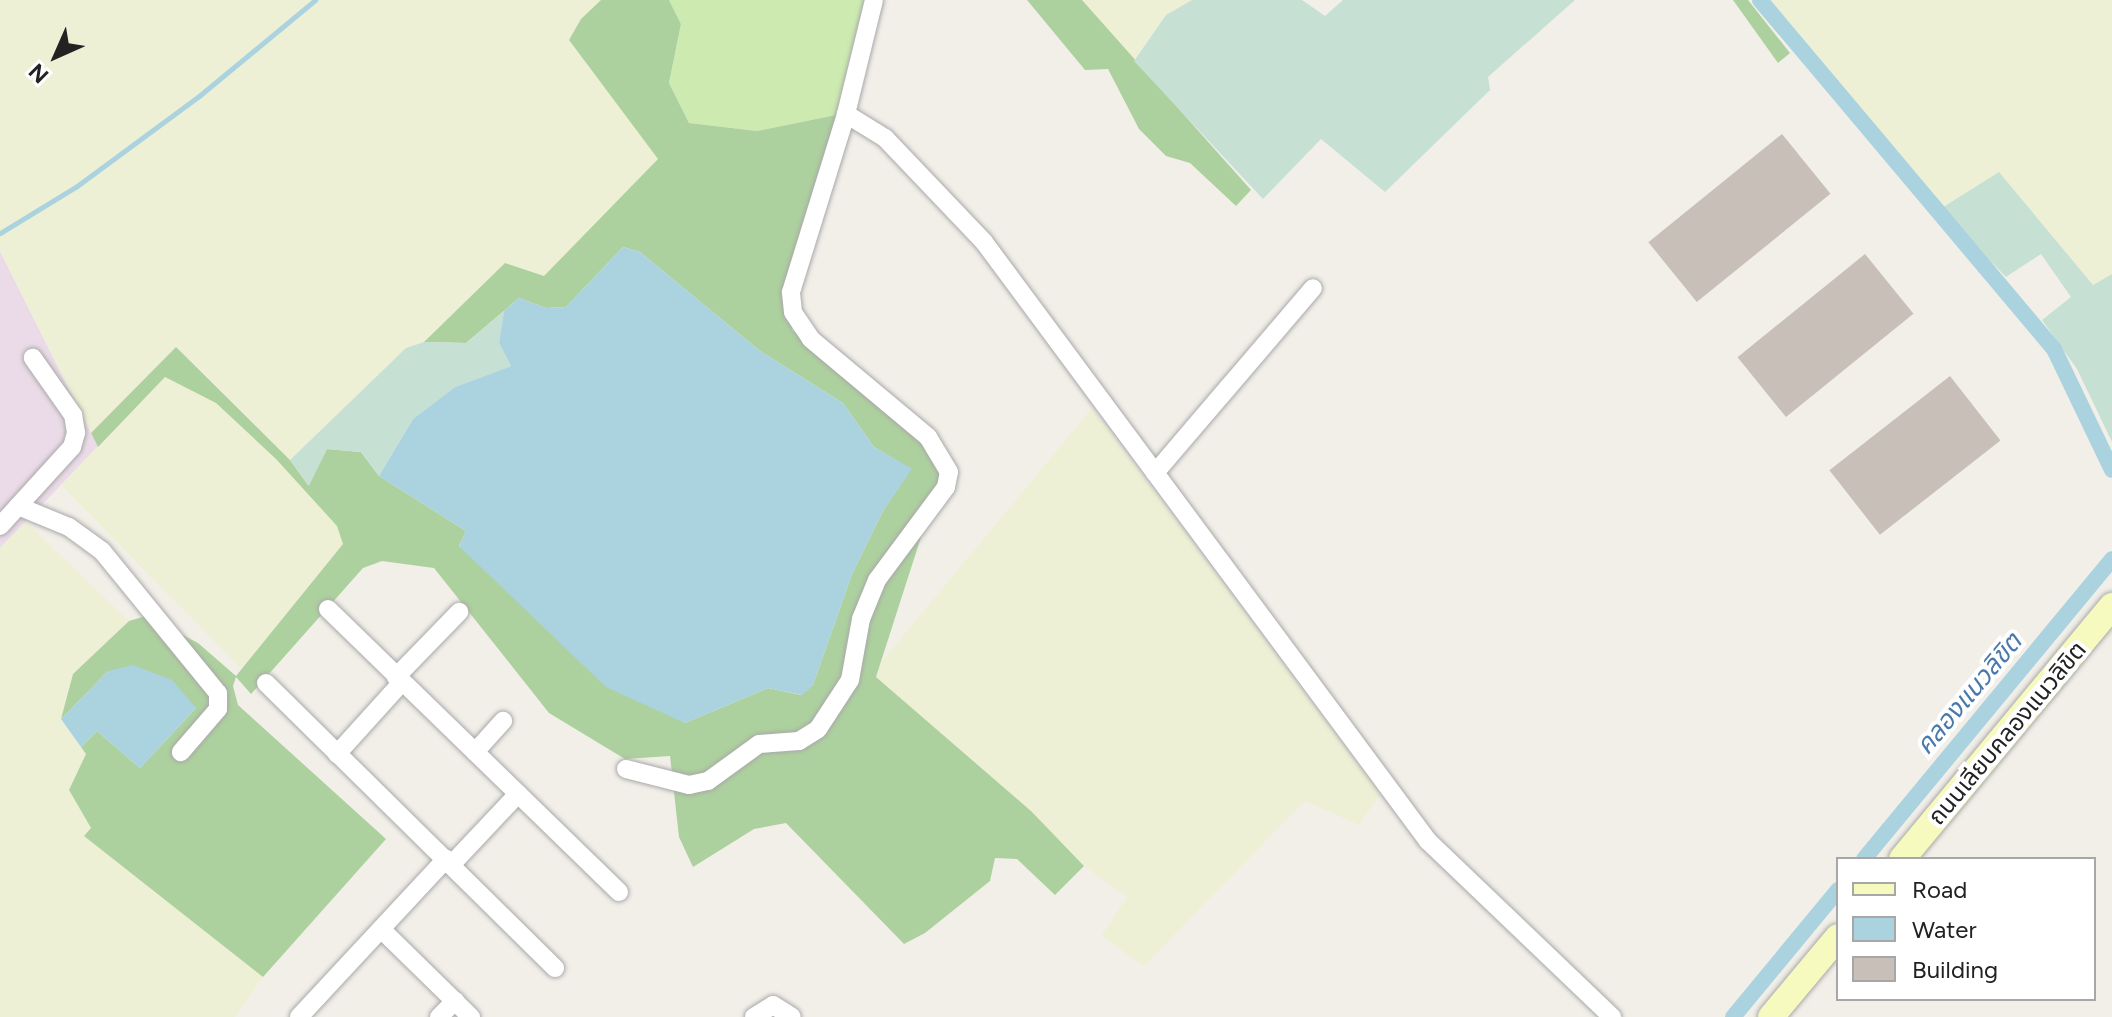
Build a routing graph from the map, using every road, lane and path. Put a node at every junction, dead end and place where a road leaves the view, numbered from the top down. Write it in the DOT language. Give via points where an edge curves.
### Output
graph roads {
  1 [pos="874,0"];
  2 [pos="846,114"];
  3 [pos="1313,288"];
  4 [pos="33,358"];
  5 [pos="1155,473"];
  6 [pos="18,506"];
  7 [pos="0,526"];
  8 [pos="2112,606"];
  9 [pos="328,609"];
  10 [pos="459,612"];
  11 [pos="399,680"];
  12 [pos="266,683"];
  13 [pos="503,721"];
  14 [pos="181,752"];
  15 [pos="475,752"];
  16 [pos="337,754"];
  17 [pos="626,769"];
  18 [pos="518,794"];
  19 [pos="1904,857"];
  20 [pos="448,862"];
  21 [pos="619,892"];
  22 [pos="381,929"];
  23 [pos="1836,939"];
  24 [pos="555,968"];
  25 [pos="455,1001"];
  26 [pos="299,1017"];
  27 [pos="439,1017"];
  28 [pos="471,1017"];
  29 [pos="754,1017"];
  30 [pos="792,1017"];
  31 [pos="1612,1017"];
  32 [pos="1771,1017"];
  1 -- 2 [label="street"];
  2 -- 5 [label="street" via="885,138 984,242"];
  2 -- 17 [label="street" via="791,292 793,312 811,339 928,437 949,472 946,487 877,580 861,619 850,680 818,729 799,741 759,744 708,781 689,785"];
  3 -- 5 [label="street"];
  4 -- 6 [label="street" via="73,415 76,433 72,447"];
  5 -- 31 [label="street" via="1428,841"];
  6 -- 7 [label="street"];
  6 -- 14 [label="street" via="59,522 102,551 218,693 218,709"];
  8 -- 19 [label="street, ถนนเลียบคลองแนวลิขิต"];
  9 -- 11 [label="street"];
  10 -- 11 [label="street"];
  11 -- 15 [label="street"];
  11 -- 16 [label="street"];
  12 -- 16 [label="street"];
  13 -- 15 [label="street"];
  15 -- 18 [label="street"];
  16 -- 20 [label="street"];
  18 -- 20 [label="street"];
  18 -- 21 [label="street"];
  20 -- 22 [label="street"];
  20 -- 24 [label="street"];
  22 -- 25 [label="street"];
  22 -- 26 [label="street"];
  23 -- 32 [label="street"];
  25 -- 27 [label="street"];
  25 -- 28 [label="street"];
  29 -- 30 [label="street" via="773,1005"];
}
